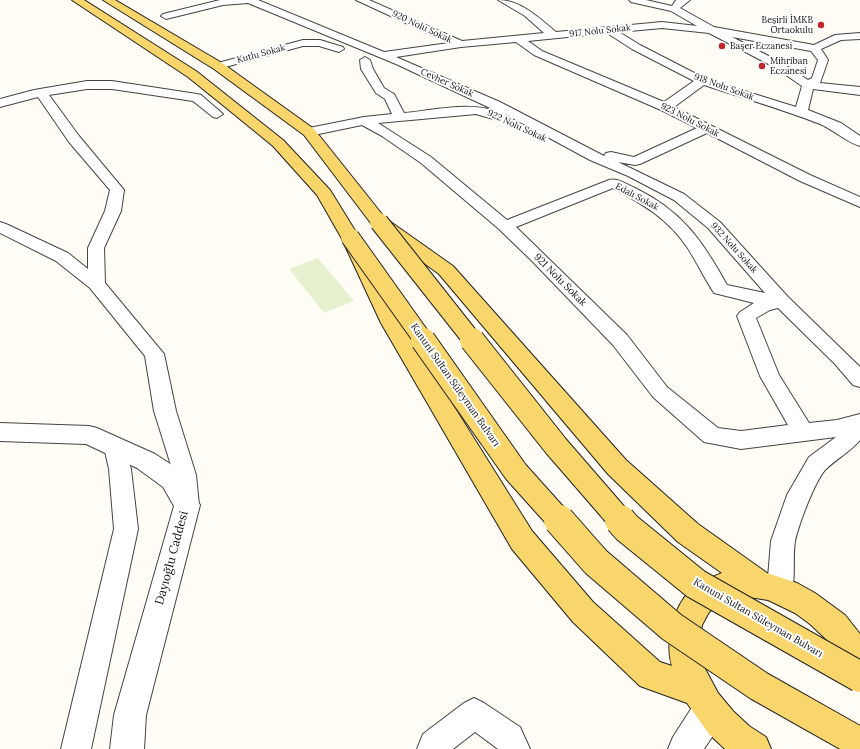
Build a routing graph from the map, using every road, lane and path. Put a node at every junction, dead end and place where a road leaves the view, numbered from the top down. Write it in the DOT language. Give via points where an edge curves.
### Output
graph roads {
  1 [pos="108,0"];
  2 [pos="121,0"];
  3 [pos="361,0"];
  4 [pos="634,0"];
  5 [pos="685,0"];
  6 [pos="523,1"];
  7 [pos="71,2"];
  8 [pos="507,2"];
  9 [pos="674,9"];
  10 [pos="166,16"];
  11 [pos="144,22"];
  12 [pos="609,30"];
  13 [pos="711,30"];
  14 [pos="553,35"];
  15 [pos="860,36"];
  16 [pos="519,39"];
  17 [pos="461,44"];
  18 [pos="815,48"];
  19 [pos="384,55"];
  20 [pos="365,60"];
  21 [pos="218,66"];
  22 [pos="702,81"];
  23 [pos="808,85"];
  24 [pos="860,91"];
  25 [pos="41,93"];
  26 [pos="0,103"];
  27 [pos="665,107"];
  28 [pos="801,112"];
  29 [pos="217,114"];
  30 [pos="399,117"];
  31 [pos="364,121"];
  32 [pos="706,128"];
  33 [pos="309,132"];
  34 [pos="860,142"];
  35 [pos="595,157"];
  36 [pos="860,202"];
  37 [pos="379,222"];
  38 [pos="505,226"];
  39 [pos="0,227"];
  40 [pos="350,237"];
  41 [pos="96,284"];
  42 [pos="782,301"];
  43 [pos="860,380"];
  44 [pos="860,422"];
  45 [pos="860,425"];
  46 [pos="0,432"];
  47 [pos="804,433"];
  48 [pos="115,447"];
  49 [pos="187,505"];
  50 [pos="770,587"];
  51 [pos="847,629"];
  52 [pos="860,663"];
  53 [pos="860,677"];
  54 [pos="703,700"];
  55 [pos="860,742"];
  56 [pos="76,749"];
  57 [pos="127,749"];
  58 [pos="432,749"];
  59 [pos="515,749"];
  60 [pos="685,749"];
  61 [pos="754,749"];
  62 [pos="853,749"];
  1 -- 11 [label="main road, Kanuni Sultan Süleyman Bulvarı"];
  2 -- 11 [label="main road"];
  3 -- 17 [label="street, 920 Nolu Sokak"];
  4 -- 9 [label="street"];
  5 -- 9 [label="street" via="679,2"];
  6 -- 8 [label="street"];
  7 -- 40 [label="main road, Kanuni Sultan Süleyman Bulvarı" via="118,27 192,74 278,143 324,193"];
  8 -- 14 [label="street" via="528,14"];
  9 -- 13 [label="street"];
  10 -- 19 [label="street, Cevher Sokak" via="223,2 249,0"];
  11 -- 21 [label="main road, Kanuni Sultan Süleyman Bulvarı"];
  12 -- 13 [label="street, 917 Nolu Sokak" via="662,24"];
  12 -- 14 [label="street, 917 Nolu Sokak"];
  12 -- 22 [label="street, 918 Nolu Sokak"];
  13 -- 18 [label="street, 917 Nolu Sokak"];
  13 -- 23 [label="street" via="778,65"];
  14 -- 16 [label="street, 917 Nolu Sokak"];
  15 -- 18 [label="street" via="839,37"];
  16 -- 17 [label="street, 917 Nolu Sokak"];
  16 -- 27 [label="street, 923 Nolu Sokak" via="538,53"];
  17 -- 19 [label="street, 917 Nolu Sokak"];
  18 -- 23 [label="street" via="823,60 817,80"];
  19 -- 20 [label="street"];
  19 -- 35 [label="street, Cevher Sokak" via="496,105"];
  20 -- 21 [label="street, Kutlu Sokak" via="320,43 303,43"];
  20 -- 30 [label="street" via="374,81 380,90 390,97"];
  21 -- 33 [label="main road, Kanuni Sultan Süleyman Bulvarı"];
  22 -- 27 [label="street"];
  22 -- 28 [label="street, 918 Nolu Sokak"];
  23 -- 24 [label="street"];
  23 -- 28 [label="street"];
  25 -- 26 [label="street"];
  25 -- 29 [label="street" via="86,85 112,85 197,98"];
  25 -- 41 [label="street" via="74,140 117,190 113,212 96,248"];
  27 -- 32 [label="street, 923 Nolu Sokak"];
  28 -- 34 [label="street, 918 Nolu Sokak" via="836,126"];
  30 -- 31 [label="street, 922 Nolu Sokak"];
  30 -- 35 [label="street, 922 Nolu Sokak" via="476,110 489,112 566,151"];
  31 -- 33 [label="street"];
  31 -- 38 [label="street, 921 Nolu Sokak" via="387,133 426,160"];
  32 -- 35 [label="street" via="634,161 612,156"];
  32 -- 36 [label="street, 923 Nolu Sokak" via="805,178"];
  33 -- 37 [label="main road, Kanuni Sultan Süleyman Bulvarı"];
  35 -- 42 [label="street, 932 Nolu Sokak" via="680,197 714,224"];
  37 -- 50 [label="main road" via="446,270 617,467 688,533"];
  37 -- 53 [label="main road, Kanuni Sultan Süleyman Bulvarı, bridge" via="556,446 627,528 696,584"];
  38 -- 42 [label="street, Edalı Sokak" via="614,183 663,210 689,237 720,289 745,296"];
  38 -- 47 [label="street, 921 Nolu Sokak" via="620,340 660,392 712,436 741,440"];
  39 -- 41 [label="street" via="62,256"];
  40 -- 54 [label="main road" via="391,323 522,540 583,612 651,675"];
  40 -- 55 [label="main road, Kanuni Sultan Süleyman Bulvarı, bridge" via="516,472 596,562 672,627 759,686"];
  41 -- 49 [label="street" via="154,354 165,411 185,475"];
  42 -- 43 [label="street, 932 Nolu Sokak"];
  42 -- 47 [label="street" via="764,305 746,316 770,376"];
  44 -- 47 [label="street, 921 Nolu Sokak"];
  45 -- 50 [label="street" via="844,443 817,464 798,495"];
  46 -- 48 [label="street, Dayıoğlu Caddesi" via="88,435"];
  48 -- 49 [label="street, Dayıoğlu Caddesi" via="146,461 172,479"];
  48 -- 56 [label="street" via="120,469 126,529"];
  49 -- 57 [label="street, Dayıoğlu Caddesi" via="130,715"];
  50 -- 51 [label="main road" via="799,598"];
  50 -- 54 [label="main road" via="742,583 726,586 711,592 699,602 690,615 685,650 689,669"];
  51 -- 52 [label="main road" via="849,643"];
  54 -- 60 [label="street"];
  54 -- 61 [label="main road" via="726,729"];
  55 -- 62 [label="main road"];
  58 -- 59 [label="street" via="474,713 509,738"];
}
